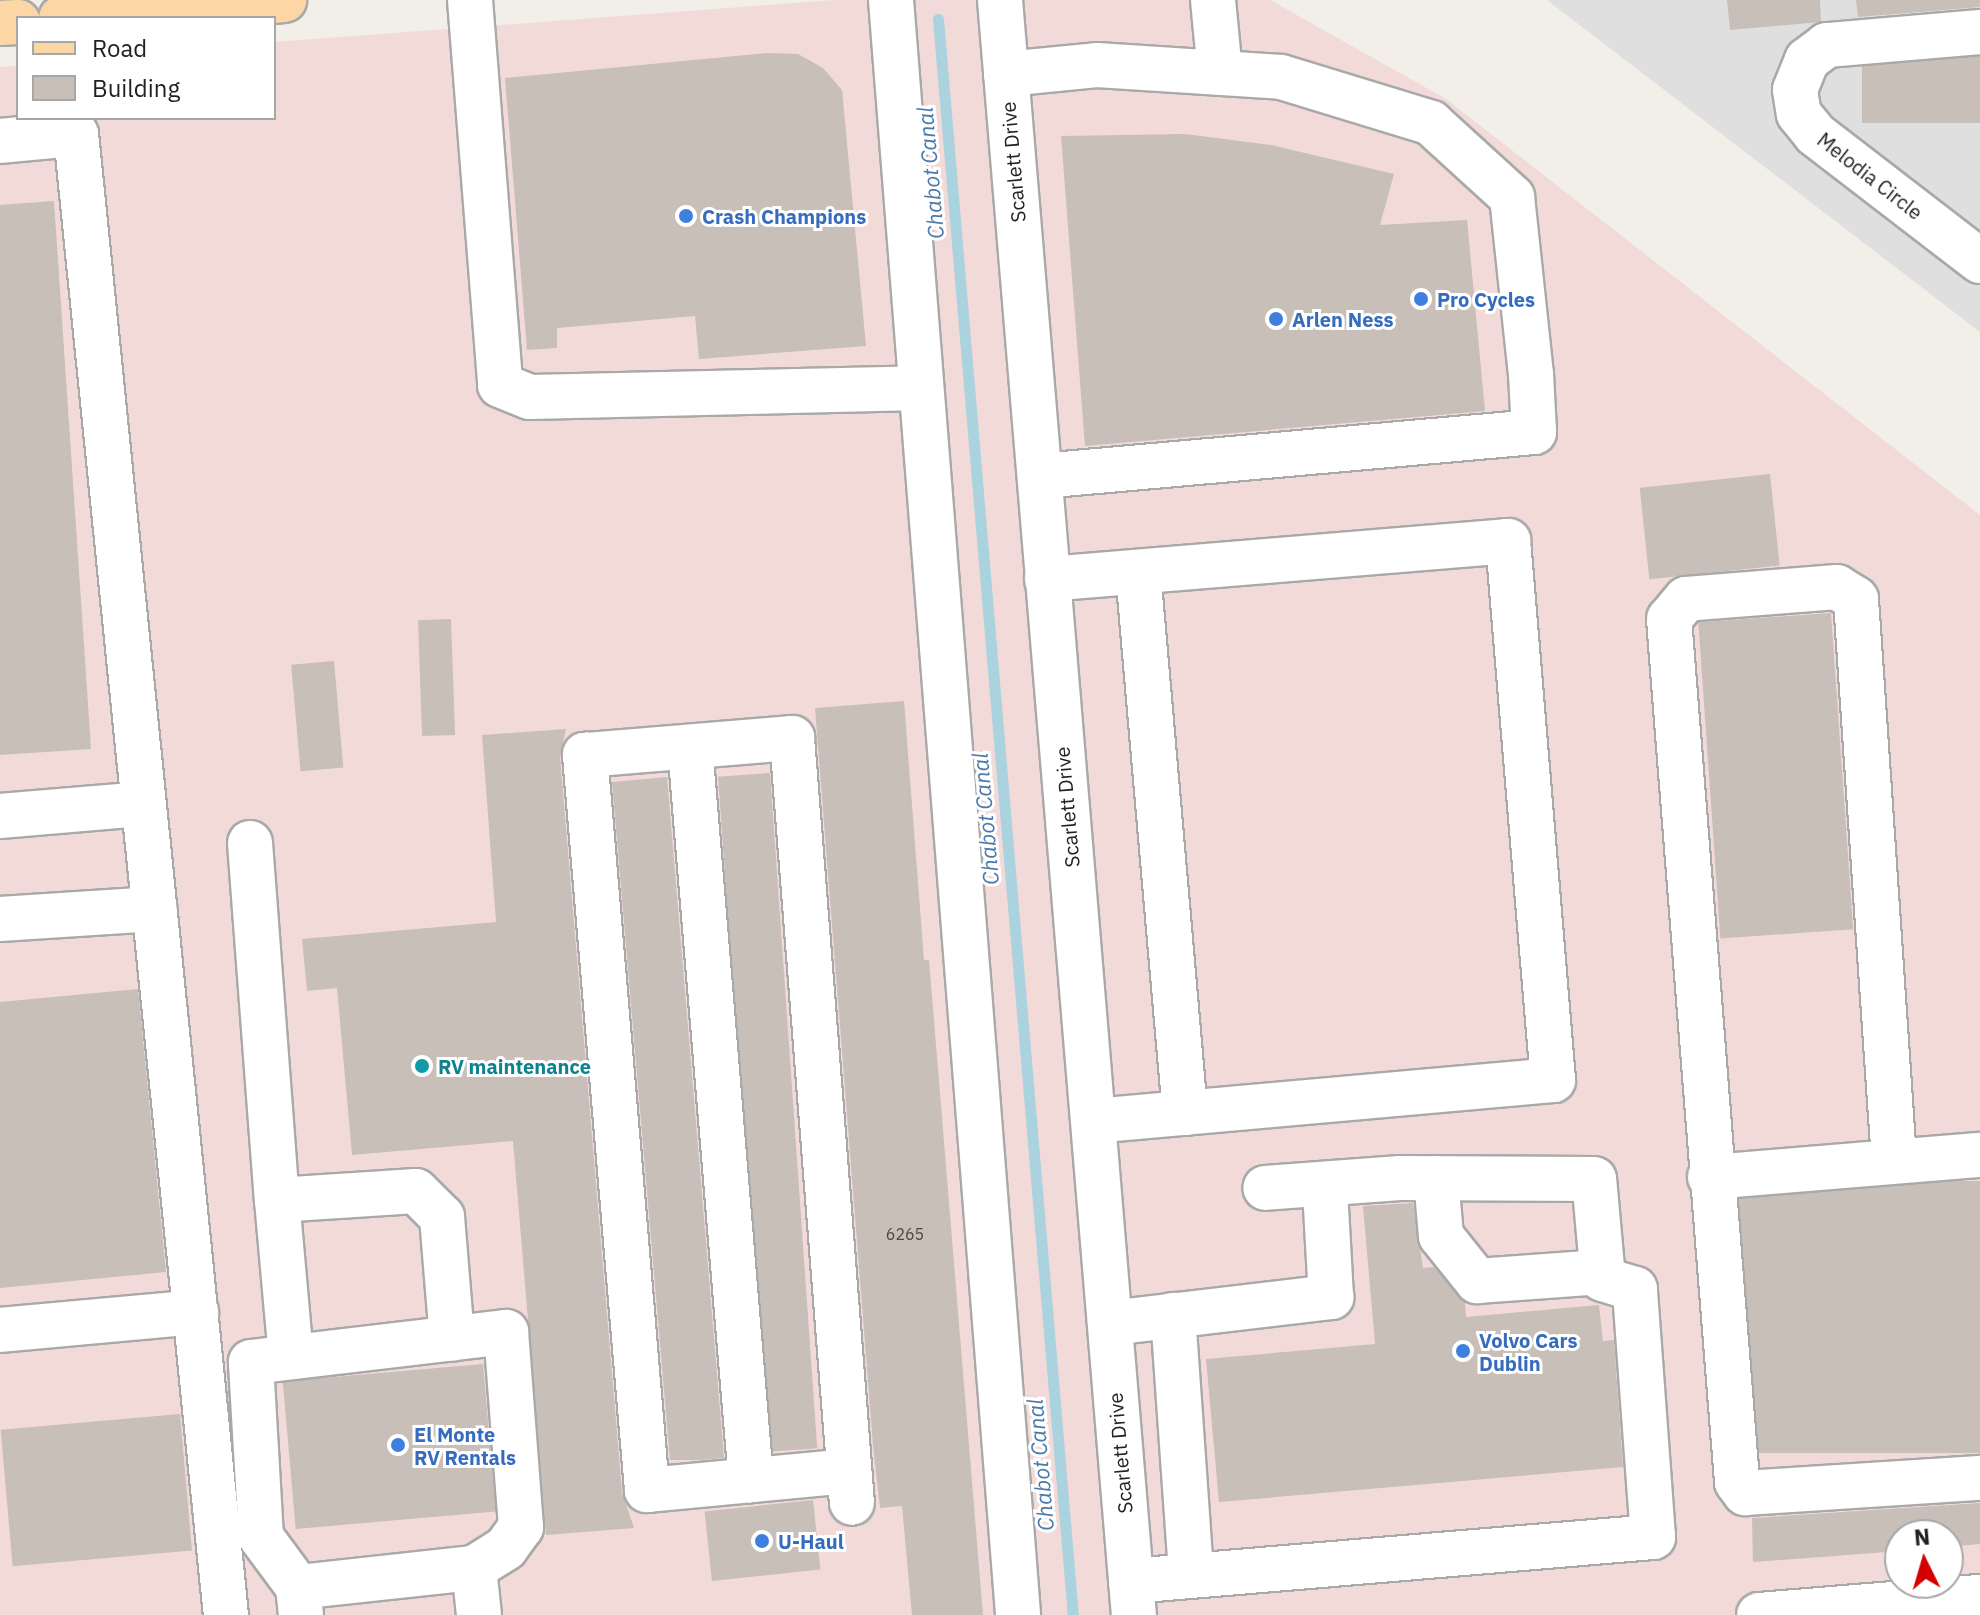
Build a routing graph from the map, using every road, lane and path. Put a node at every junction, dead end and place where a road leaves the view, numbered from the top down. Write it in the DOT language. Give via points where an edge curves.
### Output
graph roads {
  1 [pos="284,0"];
  2 [pos="470,0"];
  3 [pos="891,0"];
  4 [pos="1000,0"];
  5 [pos="1213,0"];
  6 [pos="86,16"];
  7 [pos="1980,32"];
  8 [pos="1220,73"];
  9 [pos="1006,74"];
  10 [pos="0,141"];
  11 [pos="1980,261"];
  12 [pos="921,388"];
  13 [pos="1040,476"];
  14 [pos="1138,572"];
  15 [pos="1047,579"];
  16 [pos="690,747"];
  17 [pos="144,804"];
  18 [pos="0,816"];
  19 [pos="250,843"];
  20 [pos="155,909"];
  21 [pos="0,919"];
  22 [pos="1185,1113"];
  23 [pos="1094,1121"];
  24 [pos="1980,1155"];
  25 [pos="1894,1160"];
  26 [pos="1710,1177"];
  27 [pos="1436,1178"];
  28 [pos="1265,1188"];
  29 [pos="1325,1188"];
  30 [pos="277,1200"];
  31 [pos="1602,1272"];
  32 [pos="196,1312"];
  33 [pos="1173,1315"];
  34 [pos="1110,1323"];
  35 [pos="0,1330"];
  36 [pos="452,1339"];
  37 [pos="291,1357"];
  38 [pos="1980,1478"];
  39 [pos="751,1480"];
  40 [pos="474,1568"];
  41 [pos="1191,1575"];
  42 [pos="1980,1597"];
  43 [pos="1132,1598"];
  44 [pos="299,1601"];
  45 [pos="226,1615"];
  46 [pos="479,1615"];
  47 [pos="1018,1615"];
  48 [pos="1759,1615"];
  1 -- 6 [label="main road"];
  2 -- 12 [label="street" via="500,385 530,397"];
  3 -- 12 [label="street"];
  4 -- 9 [label="street, Scarlett Drive"];
  5 -- 8 [label="street"];
  7 -- 11 [label="street, Melodia Circle" via="1827,45 1807,60 1795,90 1799,114 1815,134"];
  8 -- 9 [label="street" via="1097,65"];
  8 -- 13 [label="street" via="1281,77 1431,123 1512,197 1534,432"];
  9 -- 13 [label="street, Scarlett Drive"];
  10 -- 17 [label="street" via="76,134"];
  12 -- 47 [label="street"];
  13 -- 15 [label="street, Scarlett Drive"];
  14 -- 15 [label="street"];
  14 -- 22 [label="street"];
  14 -- 22 [label="street" via="1508,541 1553,1080"];
  15 -- 23 [label="street, Scarlett Drive"];
  16 -- 39 [label="street"];
  16 -- 39 [label="street" via="585,755 647,1490"];
  16 -- 39 [label="street" via="792,738 851,1487"];
  17 -- 18 [label="street"];
  17 -- 20 [label="street"];
  19 -- 30 [label="street"];
  20 -- 21 [label="street"];
  20 -- 32 [label="street"];
  22 -- 23 [label="street"];
  23 -- 34 [label="street, Scarlett Drive"];
  24 -- 25 [label="street"];
  25 -- 26 [label="street"];
  25 -- 26 [label="street" via="1856,599 1837,587 1686,599 1669,619"];
  26 -- 38 [label="street" via="1731,1462 1745,1493"];
  27 -- 29 [label="street"];
  27 -- 31 [label="street" via="1441,1236 1477,1281"];
  27 -- 31 [label="street" via="1594,1179"];
  28 -- 29 [label="street"];
  29 -- 33 [label="street" via="1331,1297"];
  30 -- 36 [label="street" via="416,1191 442,1217"];
  30 -- 37 [label="street"];
  31 -- 41 [label="street" via="1603,1279 1635,1289 1653,1537"];
  32 -- 35 [label="street"];
  32 -- 45 [label="street"];
  33 -- 34 [label="street"];
  33 -- 41 [label="street"];
  34 -- 43 [label="street, Scarlett Drive"];
  36 -- 37 [label="street"];
  36 -- 40 [label="street" via="506,1332 521,1527 506,1548"];
  37 -- 44 [label="street" via="251,1362 261,1537"];
  40 -- 44 [label="street"];
  40 -- 46 [label="street"];
  41 -- 43 [label="street"];
  42 -- 48 [label="street"];
}
